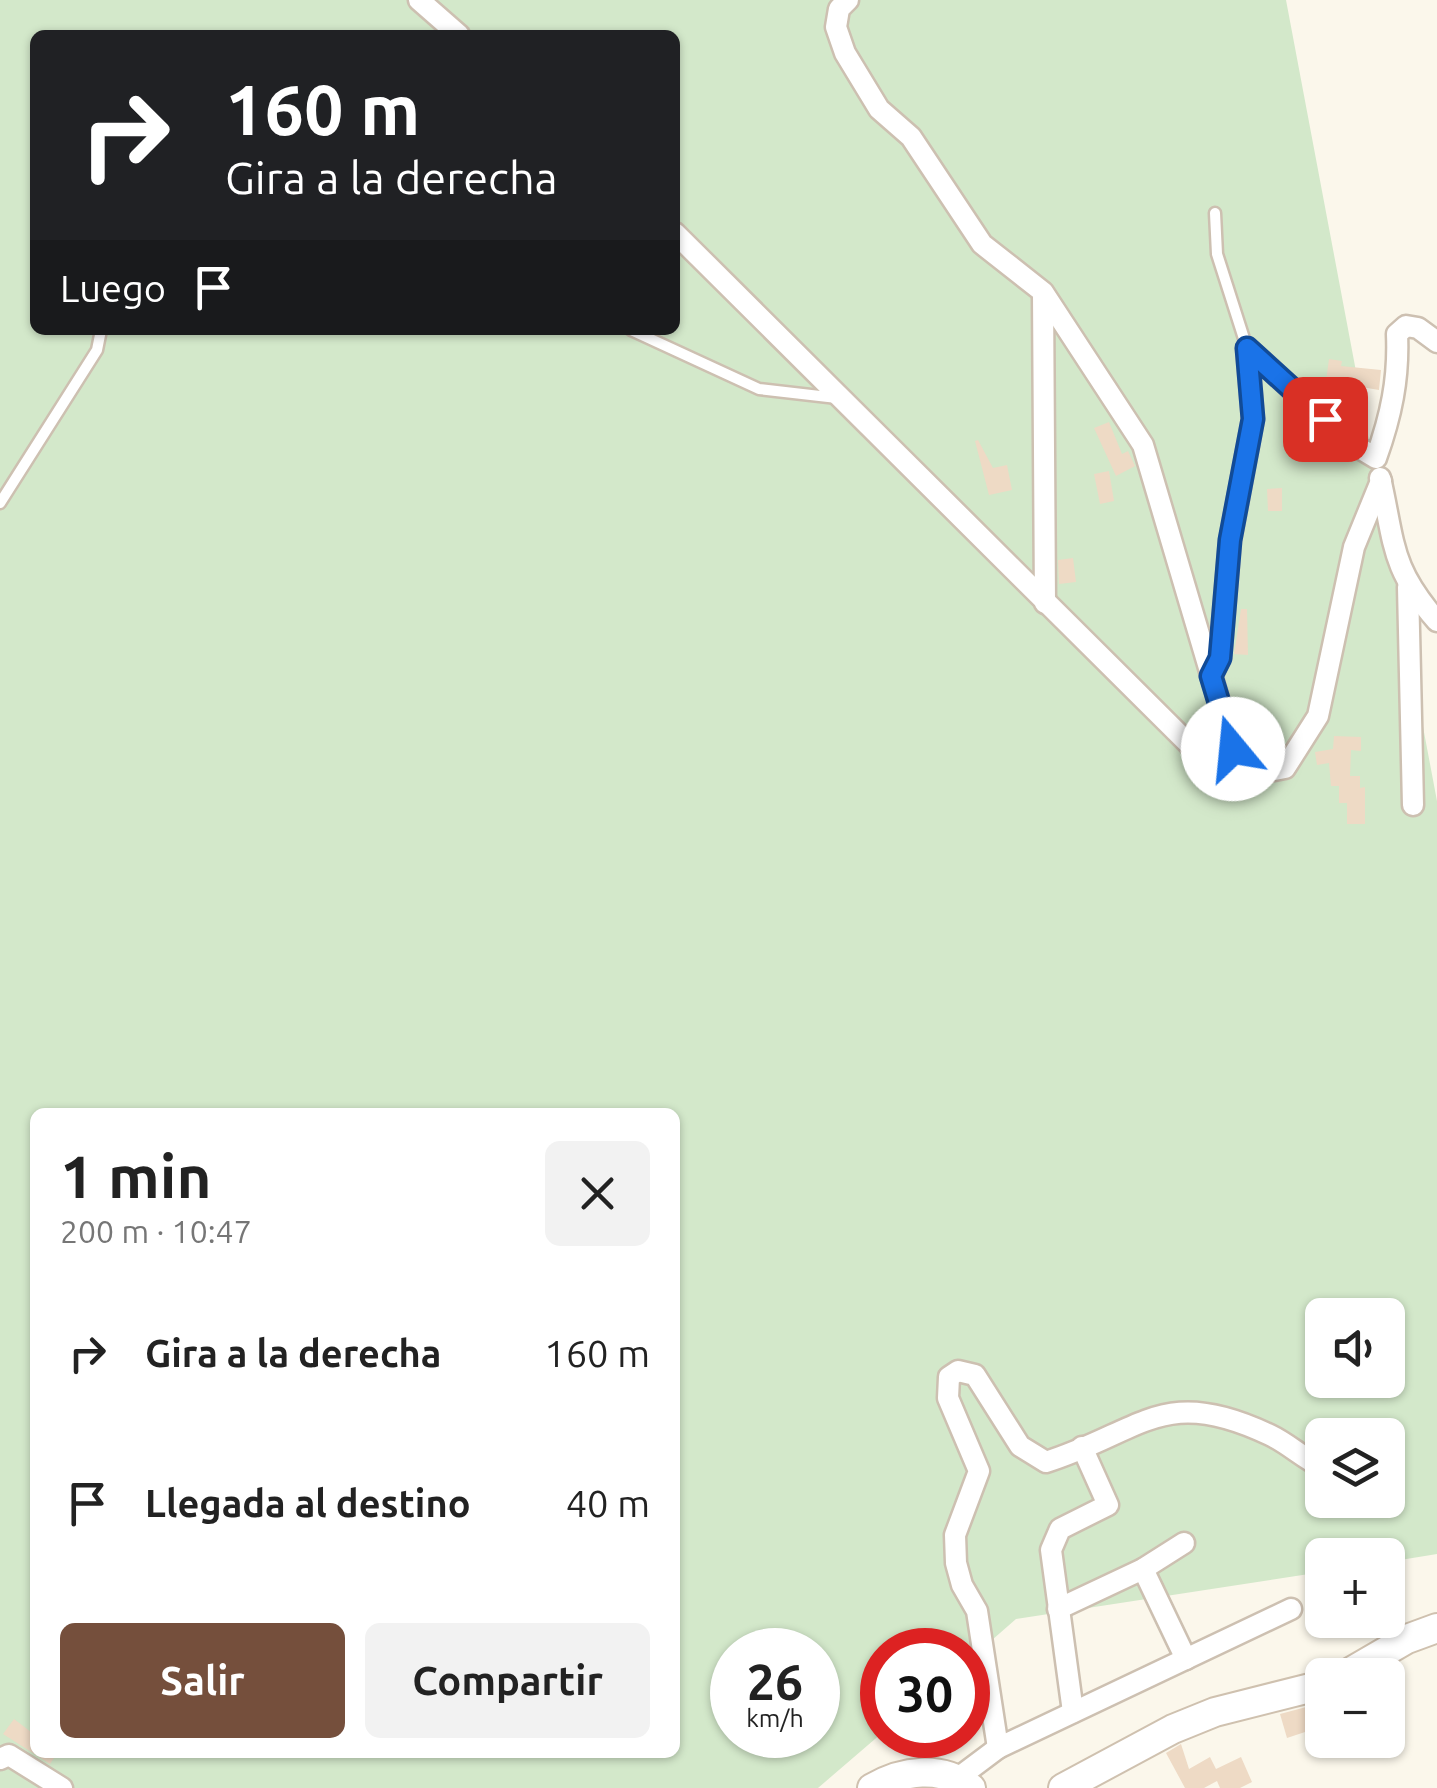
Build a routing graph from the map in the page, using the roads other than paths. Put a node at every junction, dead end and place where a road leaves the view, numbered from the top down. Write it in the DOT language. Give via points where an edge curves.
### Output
graph roads {
  1 [pos="419,0"];
  2 [pos="848,0"];
  3 [pos="453,30"];
  4 [pos="1215,213"];
  5 [pos="680,238"];
  6 [pos="1043,292"];
  7 [pos="100,335"];
  8 [pos="643,335"];
  9 [pos="1437,342"];
  10 [pos="1247,348"];
  11 [pos="844,399"];
  12 [pos="1376,458"];
  13 [pos="1381,480"];
  14 [pos="0,502"];
  15 [pos="1408,587"];
  16 [pos="1045,603"];
  17 [pos="1437,621"];
  18 [pos="1211,676"];
  19 [pos="1241,763"];
  20 [pos="1413,805"];
  21 [pos="1082,1447"];
  22 [pos="1305,1456"];
  23 [pos="1184,1543"];
  24 [pos="1143,1569"];
  25 [pos="1058,1609"];
  26 [pos="1291,1609"];
  27 [pos="1437,1628"];
  28 [pos="1375,1658"];
  29 [pos="1186,1659"];
  30 [pos="1305,1689"];
  31 [pos="1073,1712"];
  32 [pos="998,1748"];
  33 [pos="0,1759"];
  34 [pos="964,1783"];
  35 [pos="62,1788"];
  36 [pos="872,1788"];
  37 [pos="1063,1788"];
  1 -- 3 [label="street"];
  2 -- 6 [label="street" via="838,8 836,27 879,109 911,138 982,244"];
  4 -- 10 [label="lane" via="1217,254"];
  5 -- 11 [label="street"];
  6 -- 16 [label="street"];
  6 -- 18 [label="street" via="1143,445"];
  7 -- 14 [label="lane" via="98,350"];
  8 -- 11 [label="lane" via="758,389"];
  9 -- 12 [label="street" via="1418,328 1406,326 1397,334 1392,412"];
  10 -- 12 [label="street"];
  10 -- 18 [label="street" via="1253,419 1230,540 1220,658"];
  11 -- 16 [label="street"];
  12 -- 13 [label="street"];
  13 -- 15 [label="street" via="1392,547"];
  13 -- 19 [label="street" via="1354,546 1318,716 1285,768 1258,773"];
  15 -- 17 [label="street"];
  15 -- 20 [label="street"];
  16 -- 19 [label="street" via="1204,760 1221,770"];
  18 -- 19 [label="street"];
  21 -- 22 [label="street" via="1180,1410 1201,1410 1271,1435"];
  21 -- 25 [label="street" via="1108,1505 1054,1537"];
  21 -- 32 [label="street" via="1046,1462 1034,1458 976,1375 958,1371 950,1378 948,1398 979,1471 955,1535 956,1563 980,1625"];
  23 -- 24 [label="street"];
  24 -- 25 [label="street"];
  24 -- 29 [label="street"];
  25 -- 31 [label="street"];
  26 -- 29 [label="street"];
  27 -- 28 [label="main road"];
  29 -- 31 [label="street"];
  30 -- 37 [label="main road" via="1173,1729"];
  31 -- 32 [label="street"];
  32 -- 34 [label="street"];
  33 -- 35 [label="street" via="21,1760"];
  34 -- 36 [label="main road" via="907,1772"];
}
